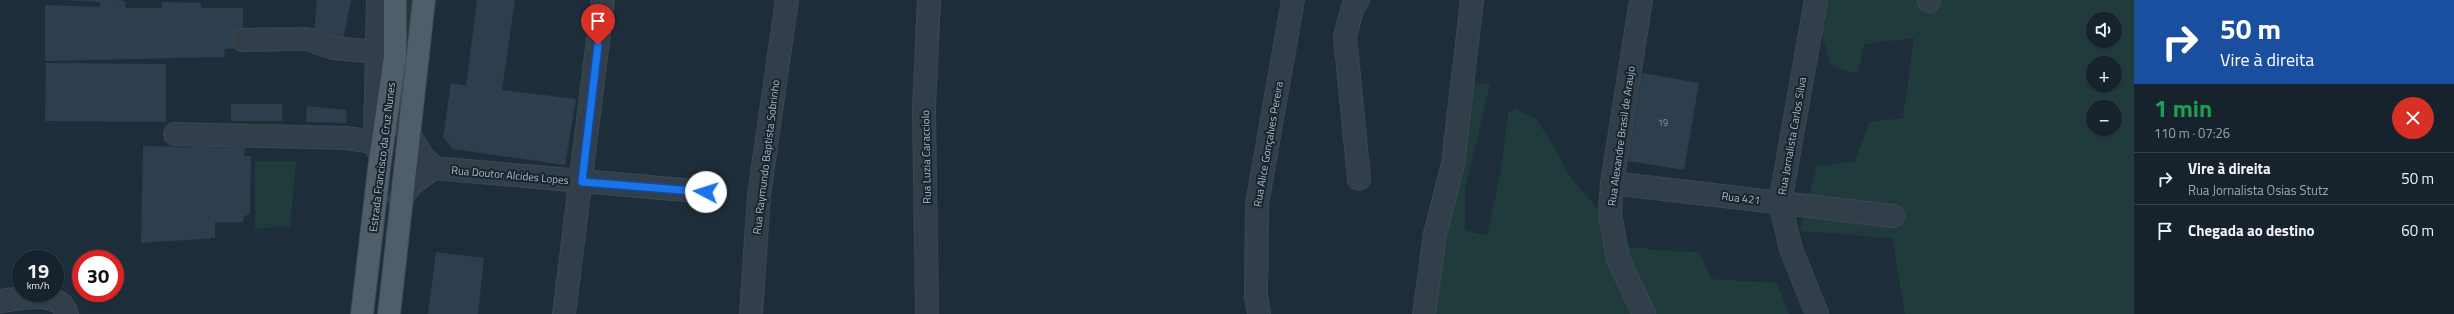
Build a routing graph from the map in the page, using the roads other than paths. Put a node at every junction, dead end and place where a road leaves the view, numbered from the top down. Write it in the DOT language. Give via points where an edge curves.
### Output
graph roads {
  1 [pos="378,0"];
  2 [pos="395,0"];
  3 [pos="424,0"];
  4 [pos="603,0"];
  5 [pos="787,0"];
  6 [pos="929,0"];
  7 [pos="1293,0"];
  8 [pos="1358,0"];
  9 [pos="1472,0"];
  10 [pos="1641,0"];
  11 [pos="1816,0"];
  12 [pos="243,40"];
  13 [pos="378,52"];
  14 [pos="408,132"];
  15 [pos="175,134"];
  16 [pos="377,151"];
  17 [pos="434,168"];
  18 [pos="1359,179"];
  19 [pos="582,182"];
  20 [pos="1612,183"];
  21 [pos="706,192"];
  22 [pos="400,199"];
  23 [pos="1780,203"];
  24 [pos="1893,216"];
  25 [pos="0,301"];
  26 [pos="67,314"];
  27 [pos="362,314"];
  28 [pos="389,314"];
  29 [pos="564,314"];
  30 [pos="751,314"];
  31 [pos="927,314"];
  32 [pos="1258,314"];
  33 [pos="1424,314"];
  34 [pos="1644,314"];
  35 [pos="1817,314"];
  1 -- 13 [label="street"];
  2 -- 16 [label="main road, Estrada Francisco da Cruz Nunes" via="395,57"];
  3 -- 14 [label="main road, Estrada Francisco da Cruz Nunes"];
  4 -- 19 [label="street"];
  5 -- 30 [label="street, Rua Raymundo Baptista Sobrinho" via="759,195"];
  6 -- 31 [label="street, Rua Luzia Caracciolo" via="924,109"];
  7 -- 32 [label="street, Rua Alice Gonçalves Pereira" via="1256,204"];
  8 -- 18 [label="street" via="1353,7 1345,36"];
  9 -- 33 [label="street" via="1453,164 1435,234"];
  10 -- 20 [label="street, Rua Alexandre Brasil de Araujo"];
  11 -- 23 [label="street, Rua Jornalista Carlos Silva"];
  12 -- 13 [label="street" via="307,39 333,48"];
  13 -- 16 [label="street"];
  14 -- 17 [label="street" via="422,156"];
  14 -- 22 [label="main road, Estrada Francisco da Cruz Nunes"];
  15 -- 16 [label="street" via="346,138"];
  16 -- 27 [label="main road, Estrada Francisco da Cruz Nunes"];
  17 -- 19 [label="street, Rua Doutor Alcides Lopes"];
  17 -- 22 [label="street" via="413,183"];
  19 -- 21 [label="street, Rua Doutor Alcides Lopes"];
  19 -- 29 [label="street"];
  20 -- 23 [label="street, Rua 421"];
  20 -- 34 [label="street, Rua Alexandre Brasil de Araujo" via="1610,213 1618,259"];
  22 -- 28 [label="main road, Estrada Francisco da Cruz Nunes"];
  23 -- 24 [label="street, Rua 421"];
  23 -- 35 [label="street, Rua Jornalista Carlos Silva" via="1791,250"];
  25 -- 26 [label="street" via="44,297 62,304"];
}
